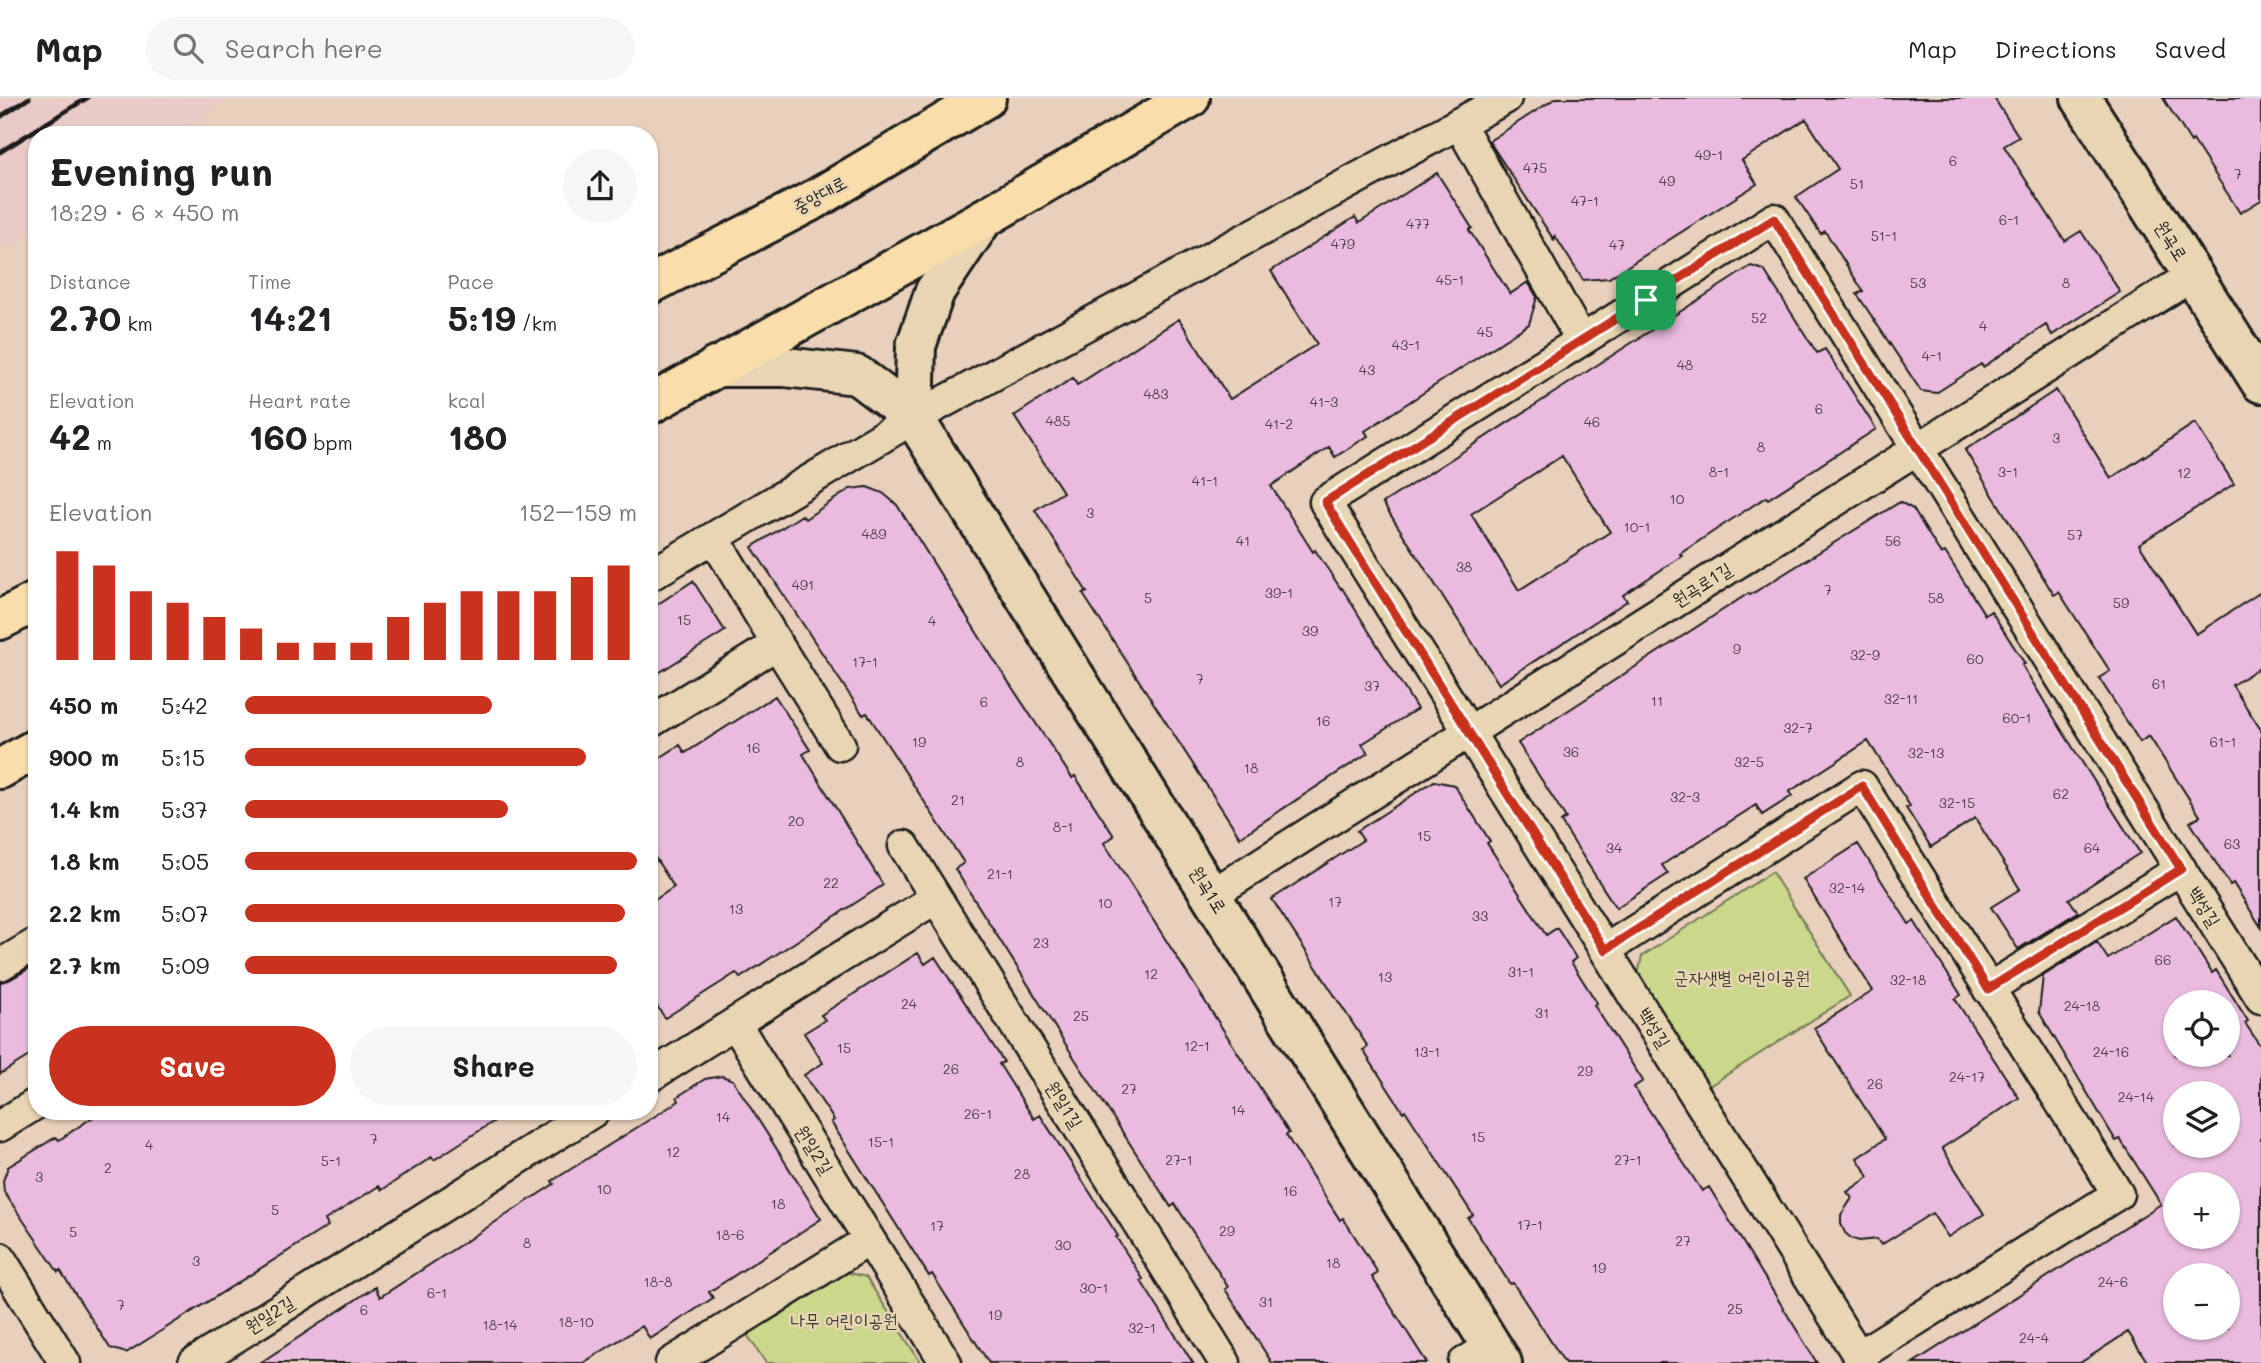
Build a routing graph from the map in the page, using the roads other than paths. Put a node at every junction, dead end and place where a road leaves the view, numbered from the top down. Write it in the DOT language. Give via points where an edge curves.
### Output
graph roads {
  1 [pos="986,98"];
  2 [pos="1190,98"];
  3 [pos="1506,98"];
  4 [pos="2081,98"];
  5 [pos="1459,123"];
  6 [pos="983,219"];
  7 [pos="2193,275"];
  8 [pos="658,280"];
  9 [pos="1581,340"];
  10 [pos="716,368"];
  11 [pos="2261,383"];
  12 [pos="658,400"];
  13 [pos="914,418"];
  14 [pos="1917,449"];
  15 [pos="714,538"];
  16 [pos="658,571"];
  17 [pos="28,606"];
  18 [pos="0,620"];
  19 [pos="777,643"];
  20 [pos="658,717"];
  21 [pos="1469,732"];
  22 [pos="840,745"];
  23 [pos="28,753"];
  24 [pos="0,769"];
  25 [pos="904,846"];
  26 [pos="2181,869"];
  27 [pos="1211,895"];
  28 [pos="936,898"];
  29 [pos="28,948"];
  30 [pos="1605,950"];
  31 [pos="0,965"];
  32 [pos="1988,989"];
  33 [pos="2261,998"];
  34 [pos="735,1023"];
  35 [pos="658,1071"];
  36 [pos="28,1109"];
  37 [pos="580,1120"];
  38 [pos="0,1126"];
  39 [pos="869,1240"];
  40 [pos="0,1258"];
  41 [pos="1486,1357"];
  42 [pos="1861,1359"];
  43 [pos="65,1363"];
  44 [pos="194,1363"];
  45 [pos="671,1363"];
  46 [pos="946,1363"];
  47 [pos="1225,1363"];
  1 -- 8 [label="main road, 중앙대로" via="819,197"];
  2 -- 6 [label="main road"];
  3 -- 5 [label="street"];
  4 -- 7 [label="street, 원곡로"];
  5 -- 9 [label="street"];
  5 -- 13 [label="street"];
  6 -- 10 [label="main road"];
  6 -- 13 [label="street" via="935,291 916,346"];
  7 -- 11 [label="street, 원곡로"];
  7 -- 14 [label="street, 원곡로1길"];
  9 -- 14 [label="street, 백성길" via="1774,219"];
  9 -- 21 [label="street, 백성길" via="1325,502"];
  10 -- 12 [label="main road"];
  10 -- 13 [label="street" via="785,366 857,375"];
  13 -- 15 [label="street"];
  13 -- 27 [label="street, 원곡1로"];
  14 -- 21 [label="street, 원곡로1길"];
  14 -- 26 [label="street, 백성길"];
  15 -- 16 [label="street"];
  15 -- 19 [label="street"];
  17 -- 18 [label="main road"];
  19 -- 20 [label="street"];
  19 -- 22 [label="street"];
  21 -- 27 [label="street, 원곡로1길"];
  21 -- 30 [label="street, 백성길"];
  23 -- 24 [label="main road"];
  25 -- 28 [label="street, 원일1길"];
  26 -- 32 [label="street"];
  26 -- 33 [label="street, 백성길"];
  27 -- 41 [label="street, 원곡1로"];
  28 -- 34 [label="street"];
  28 -- 47 [label="street, 원일1길"];
  29 -- 31 [label="street"];
  30 -- 32 [label="street, 백성길" via="1862,786"];
  30 -- 42 [label="street, 백성길"];
  32 -- 42 [label="street, 백성길" via="2118,1194"];
  34 -- 35 [label="street"];
  34 -- 39 [label="street, 원일2길"];
  36 -- 38 [label="street"];
  37 -- 44 [label="street, 원일2길"];
  39 -- 45 [label="street"];
  39 -- 46 [label="street, 원일2길"];
  40 -- 43 [label="street"];
}
